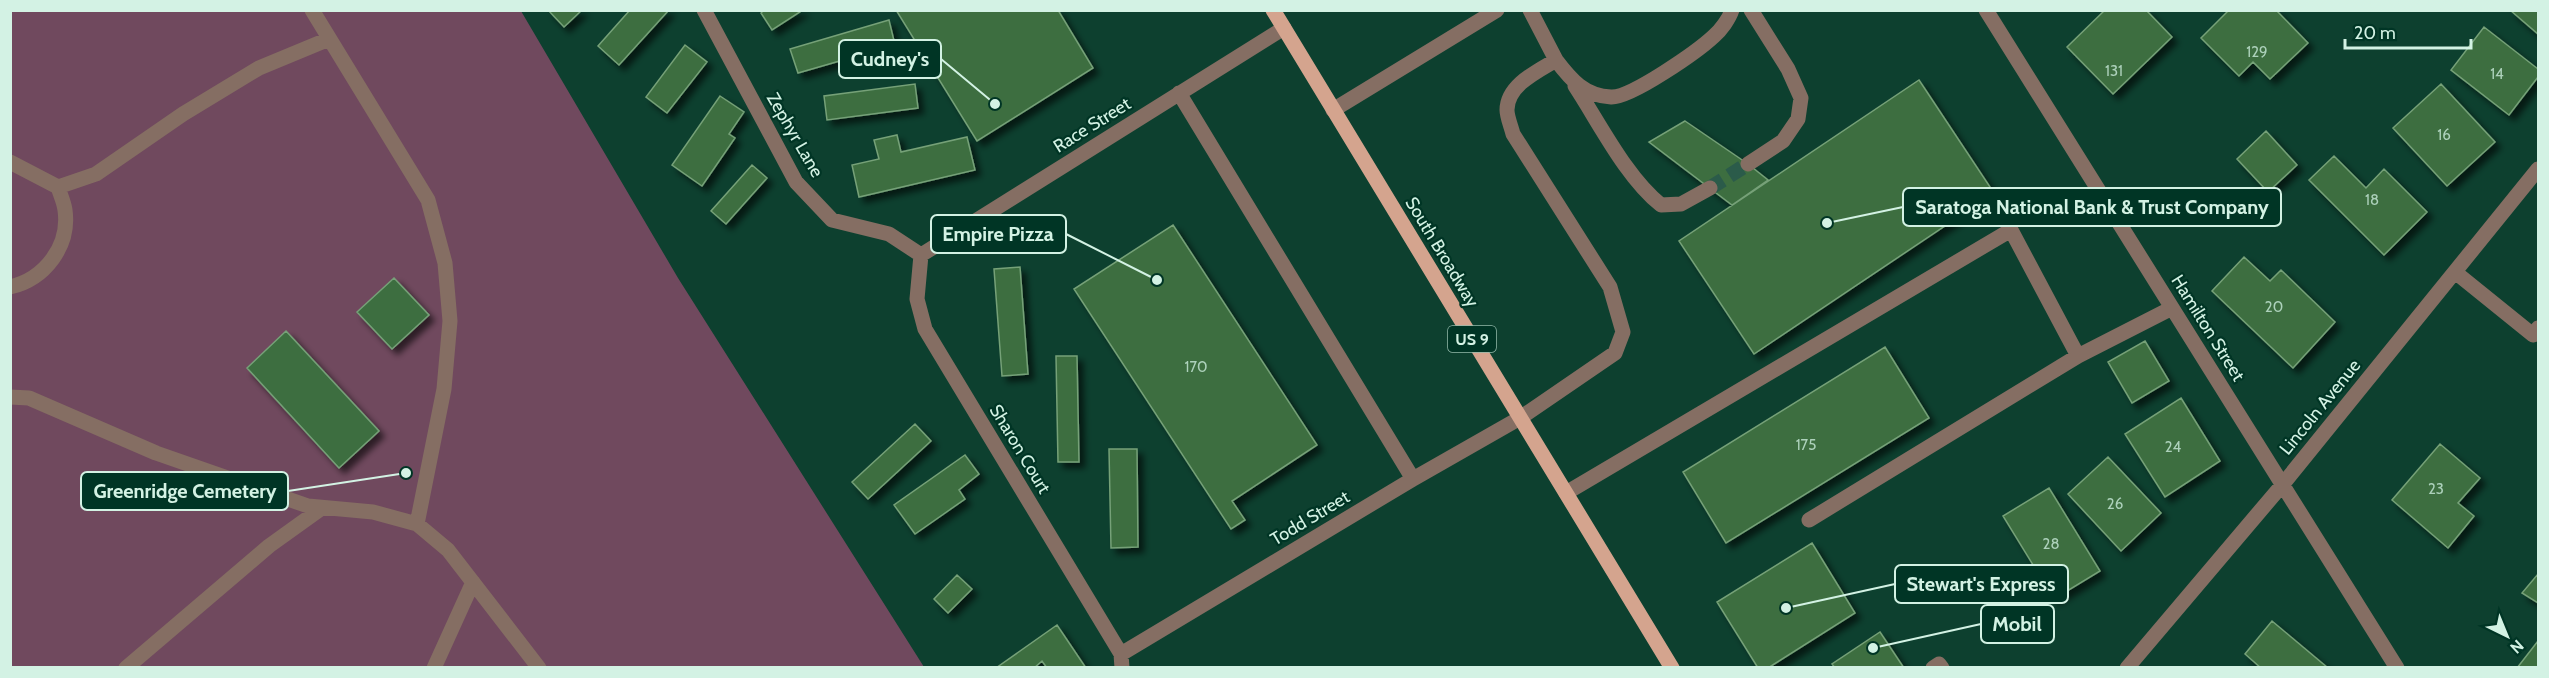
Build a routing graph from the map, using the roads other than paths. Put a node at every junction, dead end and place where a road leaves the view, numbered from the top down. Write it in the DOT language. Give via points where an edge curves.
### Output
graph roads {
  1 [pos="312,10"];
  2 [pos="704,10"];
  3 [pos="1273,10"];
  4 [pos="1497,10"];
  5 [pos="1530,10"];
  6 [pos="1732,10"];
  7 [pos="1751,10"];
  8 [pos="1986,10"];
  9 [pos="1284,28"];
  10 [pos="329,39"];
  11 [pos="1556,60"];
  12 [pos="1573,82"];
  13 [pos="1179,93"];
  14 [pos="1333,110"];
  15 [pos="10,162"];
  16 [pos="1748,164"];
  17 [pos="2538,169"];
  18 [pos="58,187"];
  19 [pos="1710,188"];
  20 [pos="921,255"];
  21 [pos="2455,272"];
  22 [pos="10,287"];
  23 [pos="2172,308"];
  24 [pos="2538,328"];
  25 [pos="2078,356"];
  26 [pos="10,397"];
  27 [pos="1520,418"];
  28 [pos="1413,479"];
  29 [pos="2283,484"];
  30 [pos="1566,493"];
  31 [pos="322,508"];
  32 [pos="1809,520"];
  33 [pos="417,524"];
  34 [pos="473,582"];
  35 [pos="1122,661"];
  36 [pos="126,668"];
  37 [pos="434,668"];
  38 [pos="539,668"];
  39 [pos="1672,668"];
  40 [pos="1933,668"];
  41 [pos="1942,668"];
  42 [pos="2127,668"];
  43 [pos="2397,668"];
  1 -- 10 [label="street"];
  2 -- 20 [label="street, Zephyr Lane" via="796,182 832,220 888,234"];
  3 -- 9 [label="main road, South Broadway / US 9"];
  4 -- 14 [label="street"];
  5 -- 11 [label="street"];
  6 -- 12 [label="street" via="1714,36 1641,86 1613,97 1590,93"];
  7 -- 16 [label="street" via="1788,69 1801,98 1798,119 1783,141"];
  8 -- 23 [label="street, Hamilton Street"];
  9 -- 13 [label="street, Race Street"];
  9 -- 14 [label="main road, South Broadway / US 9"];
  10 -- 18 [label="street" via="259,68 96,174"];
  10 -- 33 [label="street" via="428,200 445,263 450,321 444,389"];
  11 -- 12 [label="street"];
  11 -- 27 [label="street, Todd Street" via="1513,92 1507,109 1513,134 1610,287 1623,332 1615,353"];
  12 -- 19 [label="street" via="1647,194 1661,205 1681,204"];
  13 -- 20 [label="street, Race Street"];
  13 -- 28 [label="street"];
  14 -- 27 [label="main road, South Broadway / US 9"];
  15 -- 18 [label="street"];
  17 -- 21 [label="street, Lincoln Avenue"];
  18 -- 22 [label="street" via="65,209 64,232 56,254 42,272"];
  20 -- 35 [label="street, Sharon Court" via="917,299 925,329"];
  21 -- 24 [label="street" via="2533,335"];
  21 -- 29 [label="street, Lincoln Avenue"];
  23 -- 25 [label="street"];
  23 -- 29 [label="street, Hamilton Street"];
  25 -- 30 [label="street" via="2011,230"];
  25 -- 32 [label="street"];
  26 -- 31 [label="street" via="29,398 156,453"];
  27 -- 28 [label="street, Todd Street"];
  27 -- 30 [label="main road, South Broadway / US 9"];
  28 -- 35 [label="street, Todd Street"];
  29 -- 42 [label="street, Lincoln Avenue"];
  29 -- 43 [label="street, Hamilton Street"];
  30 -- 39 [label="main road, South Broadway / US 9"];
  31 -- 33 [label="street" via="373,512"];
  31 -- 36 [label="street" via="269,546"];
  33 -- 34 [label="street" via="448,550"];
  34 -- 37 [label="street"];
  34 -- 38 [label="street"];
  40 -- 41 [label="street" via="1939,664"];
}
